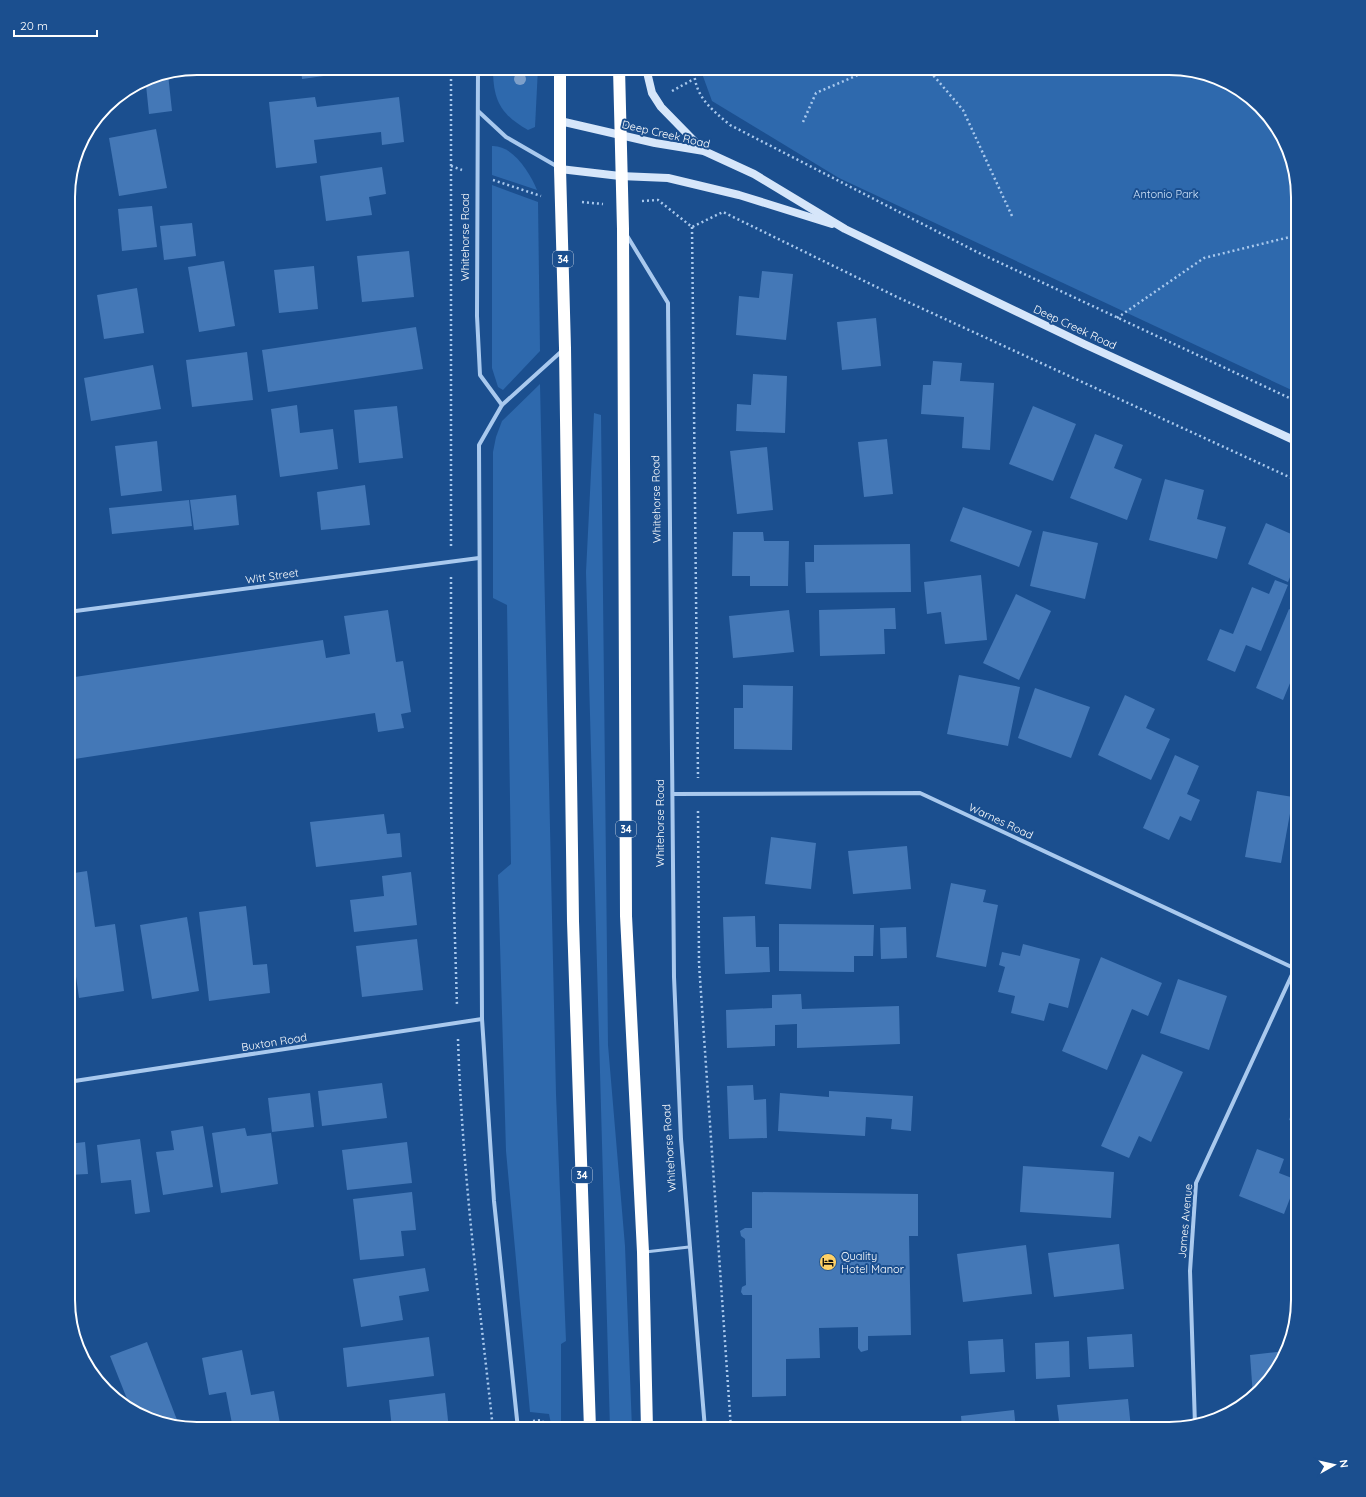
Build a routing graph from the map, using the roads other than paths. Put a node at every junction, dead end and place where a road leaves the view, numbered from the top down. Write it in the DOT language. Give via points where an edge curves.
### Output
graph roads {
  1 [pos="478,75"];
  2 [pos="560,75"];
  3 [pos="619,75"];
  4 [pos="648,75"];
  5 [pos="478,111"];
  6 [pos="560,122"];
  7 [pos="620,134"];
  8 [pos="704,151"];
  9 [pos="560,169"];
  10 [pos="620,176"];
  11 [pos="623,229"];
  12 [pos="845,229"];
  13 [pos="565,348"];
  14 [pos="502,405"];
  15 [pos="1291,439"];
  16 [pos="479,558"];
  17 [pos="75,611"];
  18 [pos="673,794"];
  19 [pos="1291,967"];
  20 [pos="1291,980"];
  21 [pos="482,1019"];
  22 [pos="75,1081"];
  23 [pos="690,1247"];
  24 [pos="643,1252"];
  25 [pos="1195,1420"];
  26 [pos="517,1422"];
  27 [pos="590,1422"];
  28 [pos="647,1422"];
  29 [pos="704,1422"];
  1 -- 5 [label="street, Whitehorse Road"];
  2 -- 6 [label="highway, 34"];
  3 -- 7 [label="highway, Whitehorse Road / 34"];
  4 -- 8 [label="main road" via="652,93 661,107"];
  5 -- 9 [label="street" via="506,137"];
  5 -- 14 [label="street, Whitehorse Road" via="477,316 480,375"];
  6 -- 7 [label="main road, Deep Creek Road"];
  6 -- 9 [label="highway, 34"];
  7 -- 8 [label="main road, Deep Creek Road"];
  7 -- 10 [label="highway, Whitehorse Road / 34"];
  8 -- 12 [label="main road, Deep Creek Road" via="754,174"];
  9 -- 10 [label="main road, Deep Creek Road"];
  9 -- 13 [label="highway, 34"];
  10 -- 11 [label="highway, Whitehorse Road / 34"];
  10 -- 12 [label="main road, Deep Creek Road" via="668,178 731,193"];
  11 -- 18 [label="street, Whitehorse Road" via="668,303"];
  11 -- 24 [label="highway, Whitehorse Road / 34" via="626,916"];
  12 -- 15 [label="main road, Deep Creek Road" via="1084,344"];
  13 -- 14 [label="street"];
  13 -- 27 [label="highway, 34" via="573,921"];
  14 -- 16 [label="street" via="479,445"];
  16 -- 17 [label="street, Witt Street"];
  16 -- 21 [label="street"];
  18 -- 19 [label="street, Warnes Road" via="920,793"];
  18 -- 23 [label="street, Whitehorse Road" via="674,977 681,1139"];
  20 -- 25 [label="street, James Avenue" via="1196,1182 1190,1271"];
  21 -- 22 [label="street, Buxton Road"];
  21 -- 26 [label="street" via="494,1201"];
  23 -- 24 [label="lane"];
  23 -- 29 [label="street, Whitehorse Road"];
  24 -- 28 [label="highway, Whitehorse Road / 34"];
}
